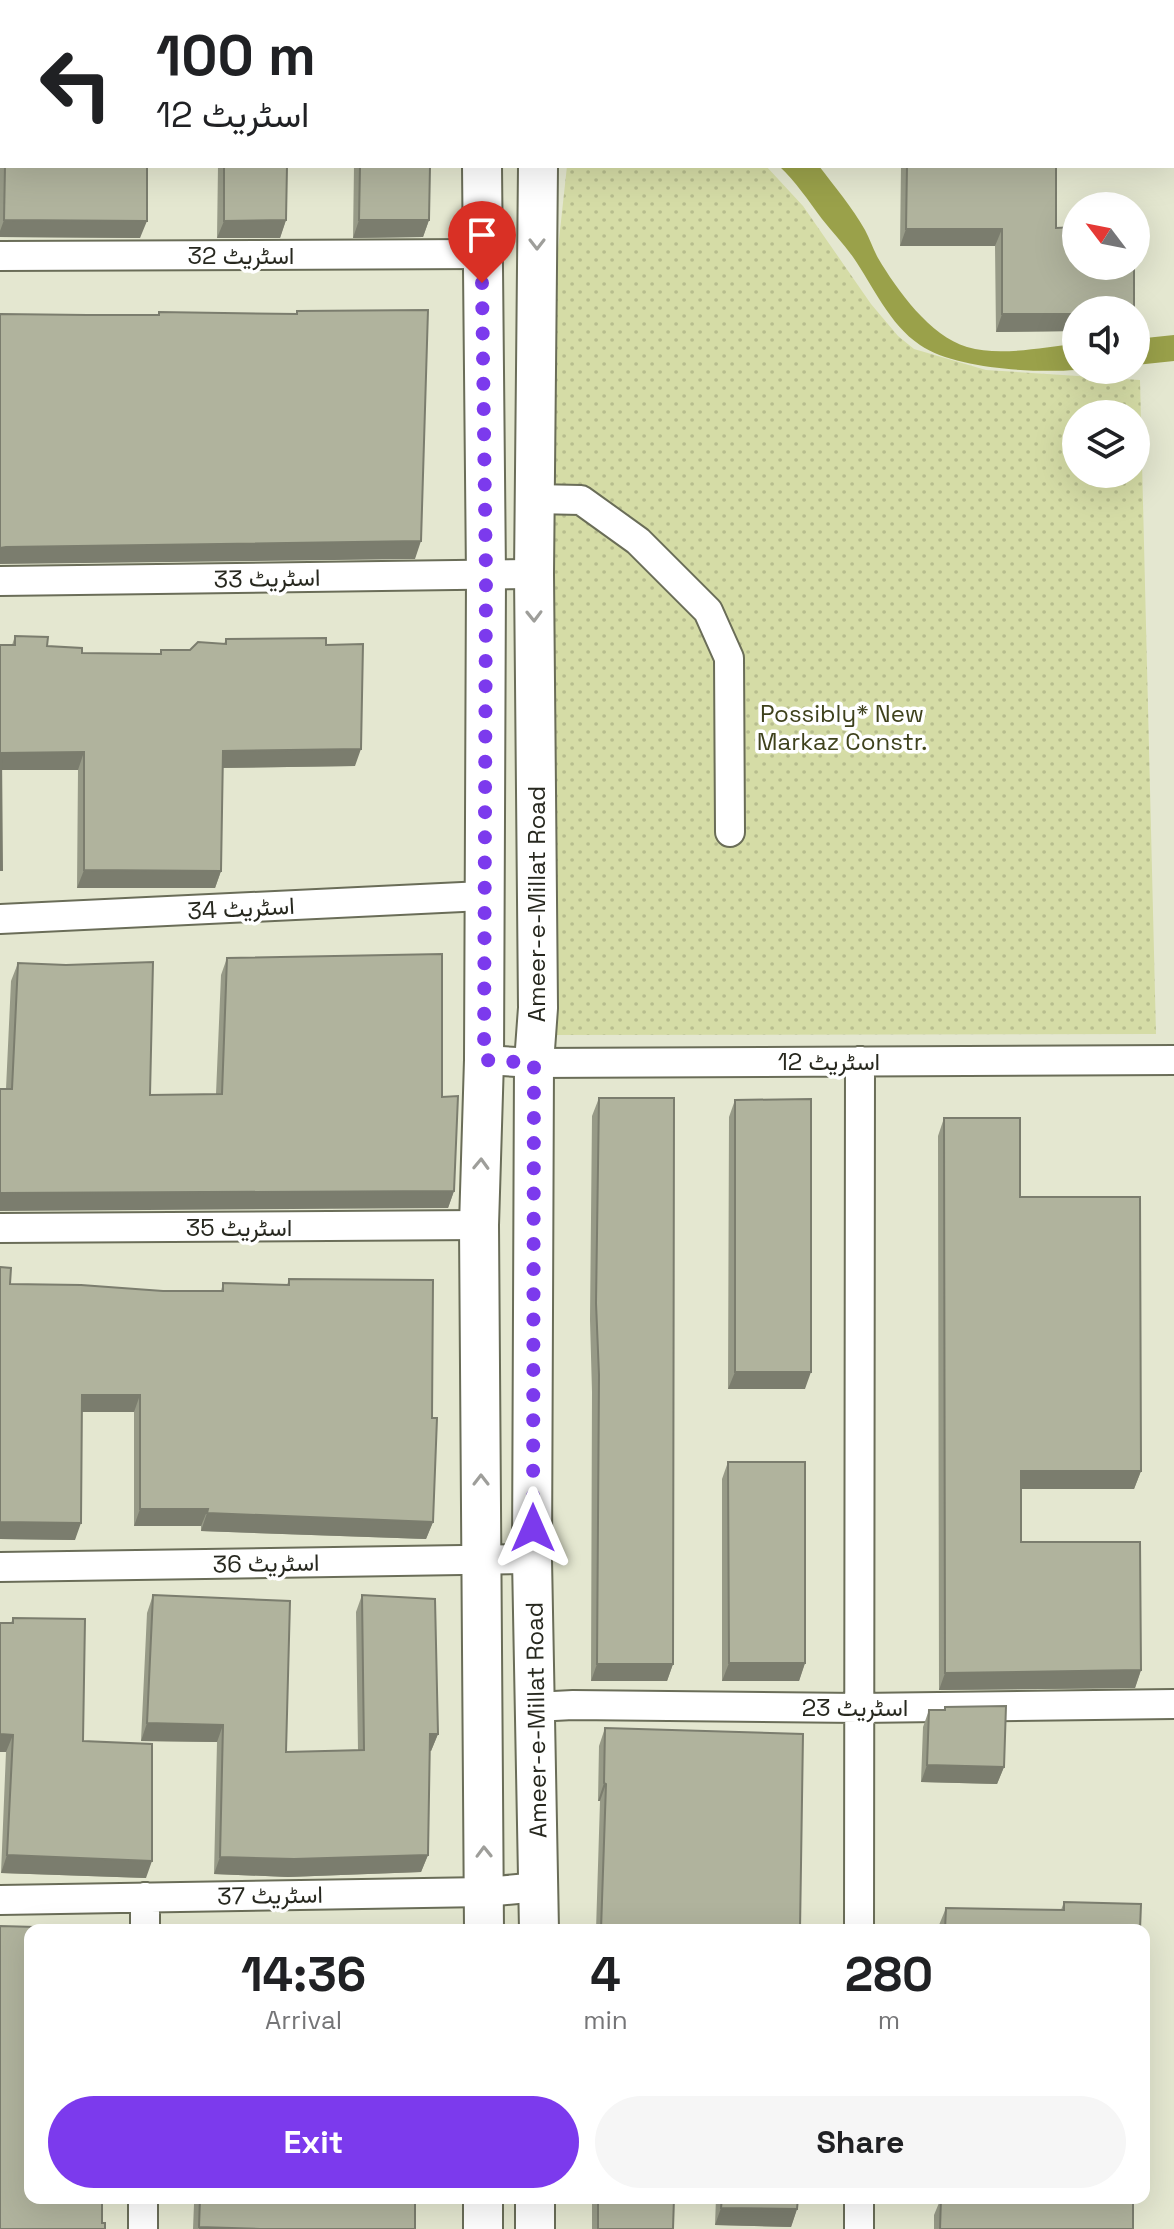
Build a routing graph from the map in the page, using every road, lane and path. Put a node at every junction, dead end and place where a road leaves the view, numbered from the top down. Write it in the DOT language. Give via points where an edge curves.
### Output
graph roads {
  1 [pos="482,168"];
  2 [pos="538,168"];
  3 [pos="481,254"];
  4 [pos="0,256"];
  5 [pos="535,499"];
  6 [pos="534,574"];
  7 [pos="486,576"];
  8 [pos="0,581"];
  9 [pos="730,832"];
  10 [pos="483,896"];
  11 [pos="0,919"];
  12 [pos="484,1060"];
  13 [pos="1174,1060"];
  14 [pos="860,1061"];
  15 [pos="534,1063"];
  16 [pos="479,1225"];
  17 [pos="0,1228"];
  18 [pos="532,1559"];
  19 [pos="481,1560"];
  20 [pos="0,1567"];
  21 [pos="1174,1704"];
  22 [pos="535,1707"];
  23 [pos="859,1708"];
  24 [pos="539,1887"];
  25 [pos="485,1892"];
  26 [pos="145,1897"];
  27 [pos="0,1900"];
  28 [pos="145,1924"];
  29 [pos="484,1924"];
  30 [pos="539,1924"];
  31 [pos="859,1924"];
  32 [pos="143,2204"];
  33 [pos="483,2204"];
  34 [pos="535,2204"];
  35 [pos="859,2204"];
  36 [pos="143,2229"];
  37 [pos="483,2229"];
  38 [pos="535,2229"];
  39 [pos="859,2229"];
  1 -- 3 [label="main road"];
  2 -- 5 [label="main road, Ameer-e-Millat Road, one-way"];
  3 -- 4 [label="street, اسٹریٹ 32"];
  3 -- 7 [label="main road"];
  5 -- 6 [label="main road, Ameer-e-Millat Road"];
  5 -- 9 [label="street" via="581,500 638,541 708,611 729,658"];
  6 -- 7 [label="street, اسٹریٹ 33"];
  6 -- 15 [label="main road, Ameer-e-Millat Road, one-way"];
  7 -- 8 [label="street, اسٹریٹ 33"];
  7 -- 10 [label="main road"];
  10 -- 11 [label="street, اسٹریٹ 34"];
  10 -- 12 [label="main road"];
  12 -- 15 [label="street, اسٹریٹ 12"];
  16 -- 12 [label="main road, one-way"];
  13 -- 14 [label="street, اسٹریٹ 12"];
  14 -- 15 [label="street, اسٹریٹ 12"];
  14 -- 23 [label="street"];
  15 -- 18 [label="main road, Ameer-e-Millat Road"];
  16 -- 17 [label="street, اسٹریٹ 35"];
  19 -- 16 [label="main road, one-way"];
  18 -- 19 [label="street, اسٹریٹ 36"];
  18 -- 22 [label="main road, Ameer-e-Millat Road"];
  19 -- 20 [label="street, اسٹریٹ 36"];
  25 -- 19 [label="main road, one-way"];
  21 -- 23 [label="street, اسٹریٹ 23"];
  22 -- 23 [label="street, اسٹریٹ 23"];
  22 -- 24 [label="main road, Ameer-e-Millat Road"];
  23 -- 31 [label="street"];
  24 -- 25 [label="street, اسٹریٹ 37"];
  24 -- 30 [label="main road, Ameer-e-Millat Road"];
  25 -- 26 [label="street, اسٹریٹ 37"];
  25 -- 29 [label="main road"];
  26 -- 27 [label="street, اسٹریٹ 37"];
  26 -- 28 [label="street"];
  32 -- 36 [label="street"];
  33 -- 37 [label="main road"];
  34 -- 38 [label="main road"];
  35 -- 39 [label="street"];
}
